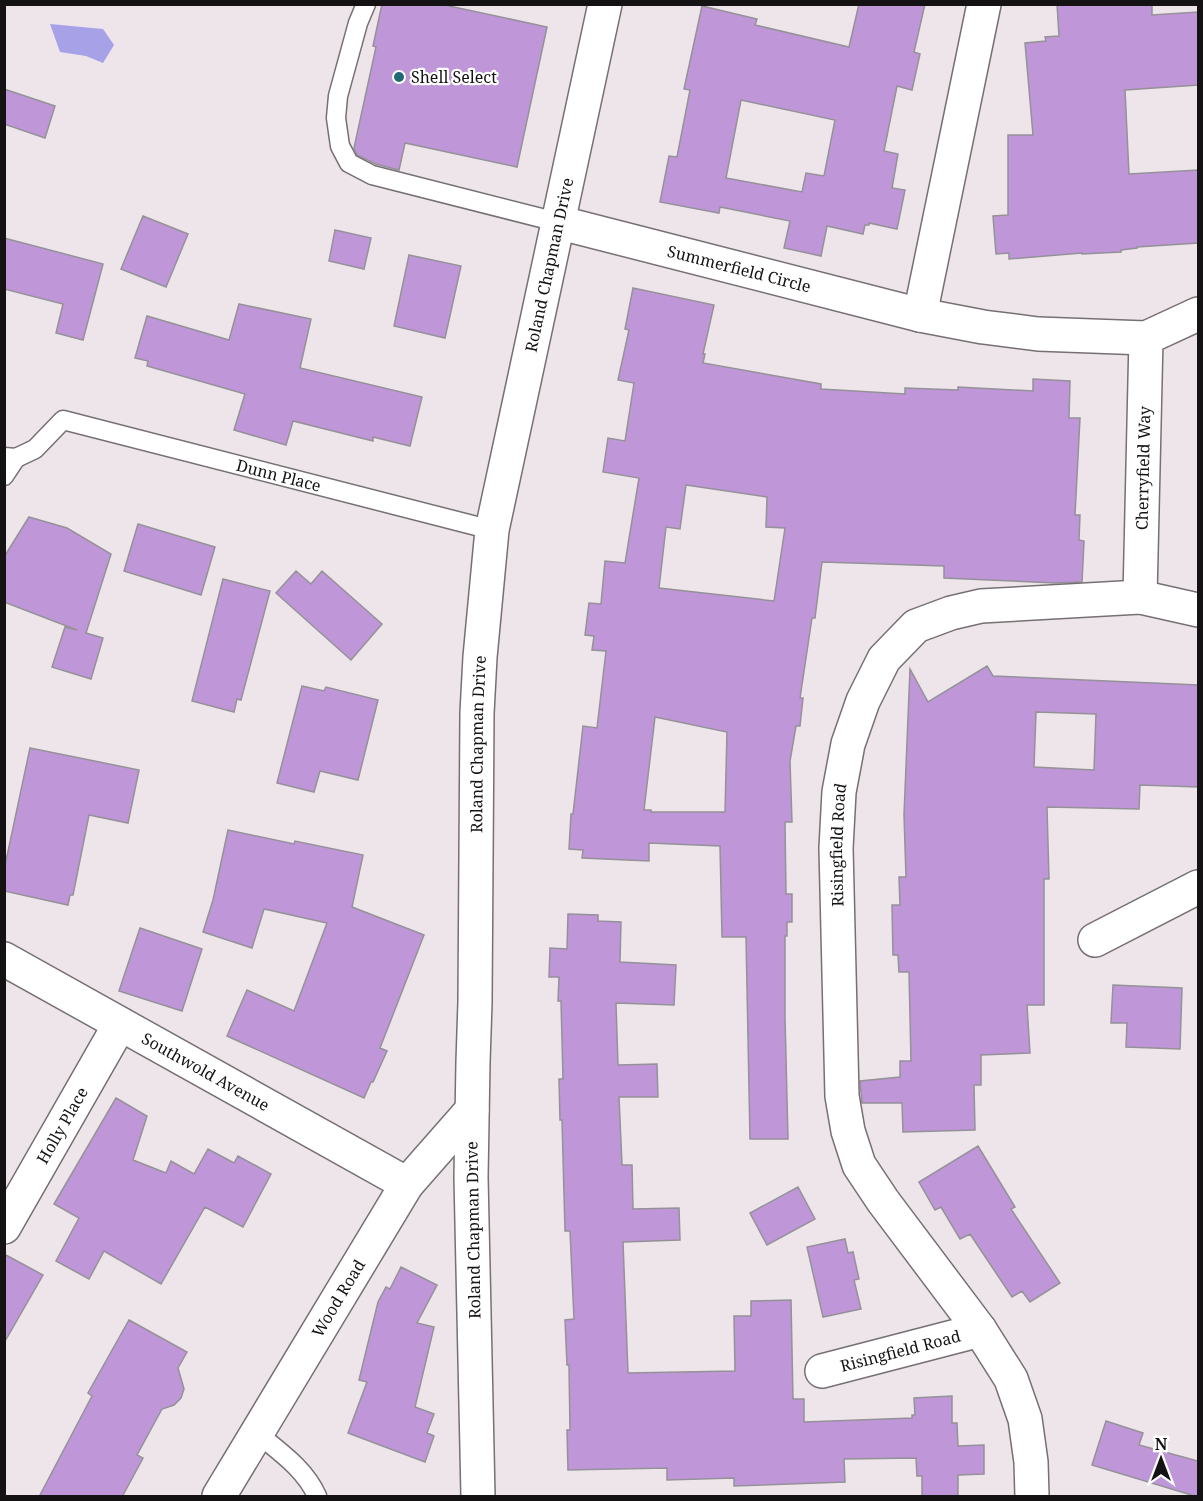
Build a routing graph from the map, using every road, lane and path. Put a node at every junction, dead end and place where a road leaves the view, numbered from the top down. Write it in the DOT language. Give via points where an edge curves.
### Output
graph roads {
  1 [pos="366,4"];
  2 [pos="605,4"];
  3 [pos="984,4"];
  4 [pos="557,222"];
  5 [pos="1198,314"];
  6 [pos="920,315"];
  7 [pos="1146,338"];
  8 [pos="10,458"];
  9 [pos="4,476"];
  10 [pos="492,530"];
  11 [pos="1140,597"];
  12 [pos="1198,610"];
  13 [pos="1198,887"];
  14 [pos="1095,940"];
  15 [pos="4,959"];
  16 [pos="120,1024"];
  17 [pos="472,1110"];
  18 [pos="407,1184"];
  19 [pos="4,1227"];
  20 [pos="980,1330"];
  21 [pos="822,1371"];
  22 [pos="257,1433"];
  23 [pos="219,1497"];
  24 [pos="317,1497"];
  25 [pos="478,1497"];
  26 [pos="1032,1497"];
  1 -- 4 [label="lane" via="338,96 340,146 349,163 372,175"];
  2 -- 4 [label="street, Roland Chapman Drive"];
  3 -- 6 [label="street"];
  4 -- 6 [label="street, Summerfield Circle"];
  4 -- 10 [label="street, Roland Chapman Drive"];
  5 -- 7 [label="street, Summerfield Circle"];
  6 -- 7 [label="street, Summerfield Circle" via="1038,334"];
  7 -- 11 [label="street, Cherryfield Way"];
  8 -- 9 [label="lane"];
  8 -- 10 [label="lane, Dunn Place" via="35,448 63,420"];
  10 -- 17 [label="street, Roland Chapman Drive" via="477,713"];
  11 -- 12 [label="street, Risingfield Road"];
  11 -- 20 [label="street, Risingfield Road" via="981,606 916,626 884,659 848,744 839,792 836,848 842,1096 848,1131 859,1165"];
  13 -- 14 [label="street"];
  15 -- 16 [label="street, Southwold Avenue"];
  16 -- 18 [label="street, Southwold Avenue"];
  16 -- 19 [label="street, Holly Place"];
  17 -- 18 [label="street, Wood Road"];
  17 -- 25 [label="street, Roland Chapman Drive"];
  18 -- 22 [label="street, Wood Road"];
  20 -- 21 [label="street, Risingfield Road"];
  20 -- 26 [label="street, Risingfield Road" via="1011,1379 1025,1419"];
  22 -- 23 [label="street, Wood Road"];
  22 -- 24 [label="lane" via="292,1461"];
}
